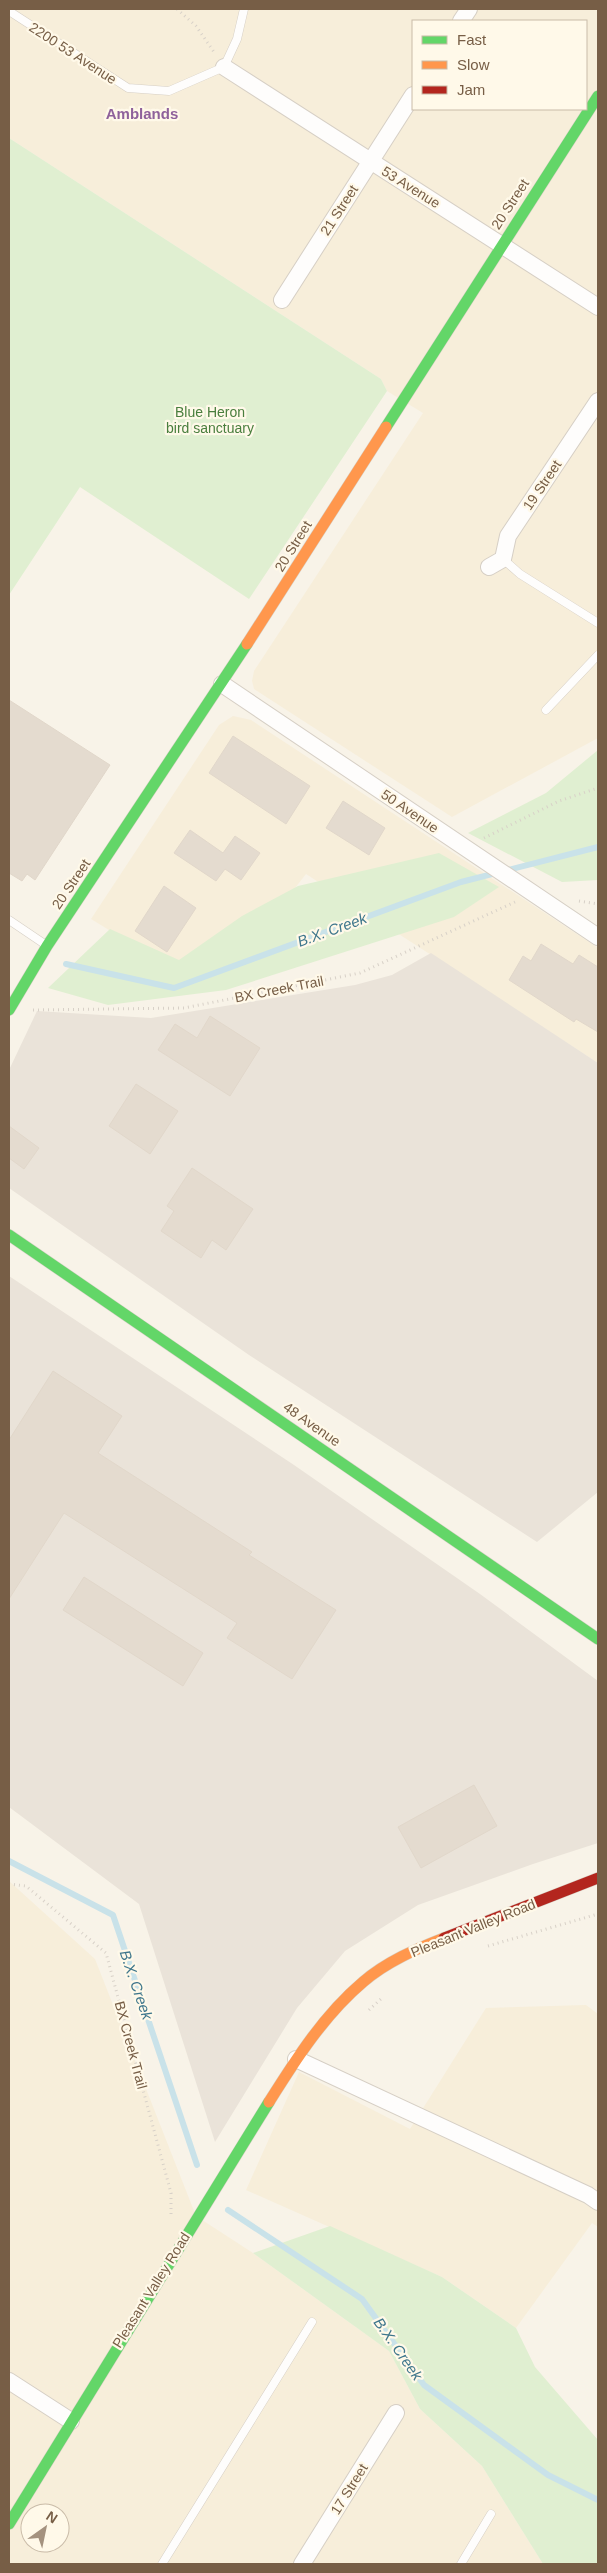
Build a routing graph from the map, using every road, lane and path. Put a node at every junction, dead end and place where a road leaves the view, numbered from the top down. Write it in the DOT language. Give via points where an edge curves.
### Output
graph roads {
  1 [pos="178,9"];
  2 [pos="244,9"];
  3 [pos="469,9"];
  4 [pos="9,11"];
  5 [pos="462,20"];
  6 [pos="224,67"];
  7 [pos="598,96"];
  8 [pos="412,97"];
  9 [pos="371,161"];
  10 [pos="502,244"];
  11 [pos="282,300"];
  12 [pos="598,307"];
  13 [pos="598,401"];
  14 [pos="503,559"];
  15 [pos="489,567"];
  16 [pos="598,623"];
  17 [pos="598,655"];
  18 [pos="222,684"];
  19 [pos="546,710"];
  20 [pos="598,788"];
  21 [pos="464,848"];
  22 [pos="532,894"];
  23 [pos="9,920"];
  24 [pos="598,938"];
  25 [pos="47,946"];
  26 [pos="9,1009"];
  27 [pos="9,1234"];
  28 [pos="572,1621"];
  29 [pos="598,1639"];
  30 [pos="598,1645"];
  31 [pos="598,1878"];
  32 [pos="9,1884"];
  33 [pos="598,1914"];
  34 [pos="481,1948"];
  35 [pos="387,1992"];
  36 [pos="366,2012"];
  37 [pos="296,2058"];
  38 [pos="598,2202"];
  39 [pos="171,2220"];
  40 [pos="312,2322"];
  41 [pos="9,2381"];
  42 [pos="396,2413"];
  43 [pos="71,2421"];
  44 [pos="492,2514"];
  45 [pos="9,2524"];
  46 [pos="162,2564"];
  47 [pos="302,2564"];
  48 [pos="461,2564"];
  1 -- 6 [label="path" via="196,26"];
  2 -- 6 [label="lane"];
  3 -- 5 [label="street"];
  4 -- 6 [label="lane, 2200 53 Avenue" via="128,88 169,91"];
  6 -- 9 [label="street, 53 Avenue"];
  7 -- 10 [label="street, 20 Street"];
  8 -- 9 [label="street, 21 Street"];
  9 -- 10 [label="street, 53 Avenue"];
  9 -- 11 [label="street, 21 Street"];
  10 -- 12 [label="street, 53 Avenue"];
  10 -- 18 [label="street, 20 Street"];
  13 -- 14 [label="street, 19 Street" via="508,536"];
  14 -- 15 [label="street"];
  14 -- 16 [label="lane" via="520,574"];
  17 -- 19 [label="lane"];
  18 -- 21 [label="street, 50 Avenue"];
  18 -- 25 [label="street, 20 Street"];
  20 -- 21 [label="path" via="558,801"];
  21 -- 22 [label="street, 50 Avenue"];
  22 -- 24 [label="street, 50 Avenue"];
  22 -- 26 [label="path, BX Creek Trail" via="360,973 184,1008"];
  23 -- 25 [label="lane"];
  25 -- 26 [label="street, 20 Street"];
  27 -- 28 [label="street, 48 Avenue"];
  28 -- 29 [label="street, 48 Avenue"];
  28 -- 30 [label="street"];
  31 -- 37 [label="street, Pleasant Valley Road" via="411,1951 364,1981 326,2020"];
  32 -- 39 [label="path, BX Creek Trail" via="26,1886 106,1953 171,2193"];
  33 -- 34 [label="path"];
  35 -- 36 [label="path"];
  37 -- 38 [label="street"];
  37 -- 43 [label="street, Pleasant Valley Road"];
  40 -- 46 [label="lane"];
  41 -- 43 [label="street"];
  42 -- 47 [label="street, 17 Street"];
  43 -- 45 [label="street, Pleasant Valley Road"];
  44 -- 48 [label="lane"];
}
